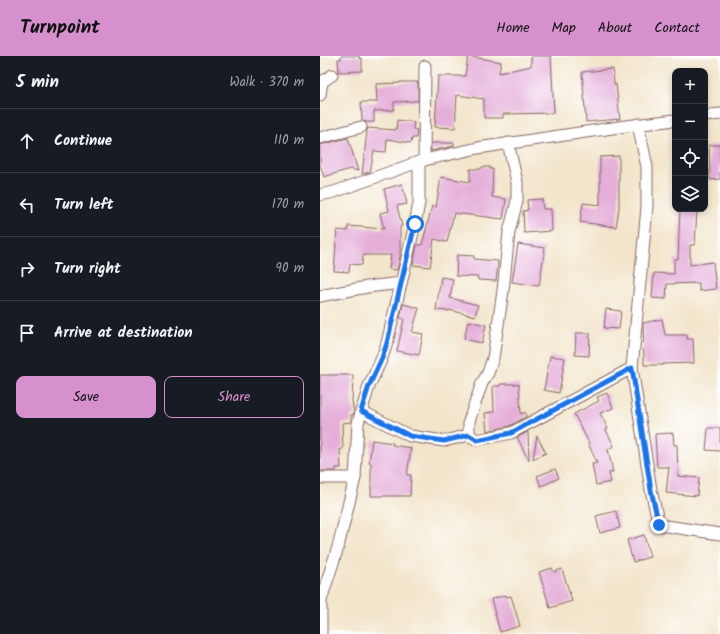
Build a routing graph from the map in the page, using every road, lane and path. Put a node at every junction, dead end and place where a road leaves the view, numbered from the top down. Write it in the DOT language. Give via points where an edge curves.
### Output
graph roads {
  1 [pos="425,66"];
  2 [pos="332,75"];
  3 [pos="320,95"];
  4 [pos="720,114"];
  5 [pos="708,116"];
  6 [pos="672,120"];
  7 [pos="638,124"];
  8 [pos="361,127"];
  9 [pos="320,138"];
  10 [pos="508,143"];
  11 [pos="422,161"];
  12 [pos="320,195"];
  13 [pos="401,283"];
  14 [pos="320,296"];
  15 [pos="632,368"];
  16 [pos="361,411"];
  17 [pos="469,435"];
  18 [pos="320,478"];
  19 [pos="355,478"];
  20 [pos="720,534"];
  21 [pos="321,634"];
  1 -- 11 [label="street"];
  2 -- 3 [label="street" via="322,82"];
  4 -- 5 [label="street"];
  6 -- 7 [label="street"];
  7 -- 10 [label="street"];
  7 -- 15 [label="street" via="647,167 647,207"];
  8 -- 9 [label="street"];
  10 -- 11 [label="street"];
  10 -- 17 [label="street" via="517,182 517,200 509,232 493,358 469,421"];
  11 -- 12 [label="street"];
  11 -- 13 [label="street" via="419,203"];
  13 -- 14 [label="street"];
  13 -- 16 [label="street" via="387,343"];
  15 -- 17 [label="street" via="511,433 477,440"];
  15 -- 20 [label="street" via="659,525"];
  16 -- 17 [label="street" via="410,436 444,441"];
  16 -- 19 [label="street" via="358,422"];
  18 -- 19 [label="street"];
  19 -- 21 [label="street" via="338,547 321,600"];
}
